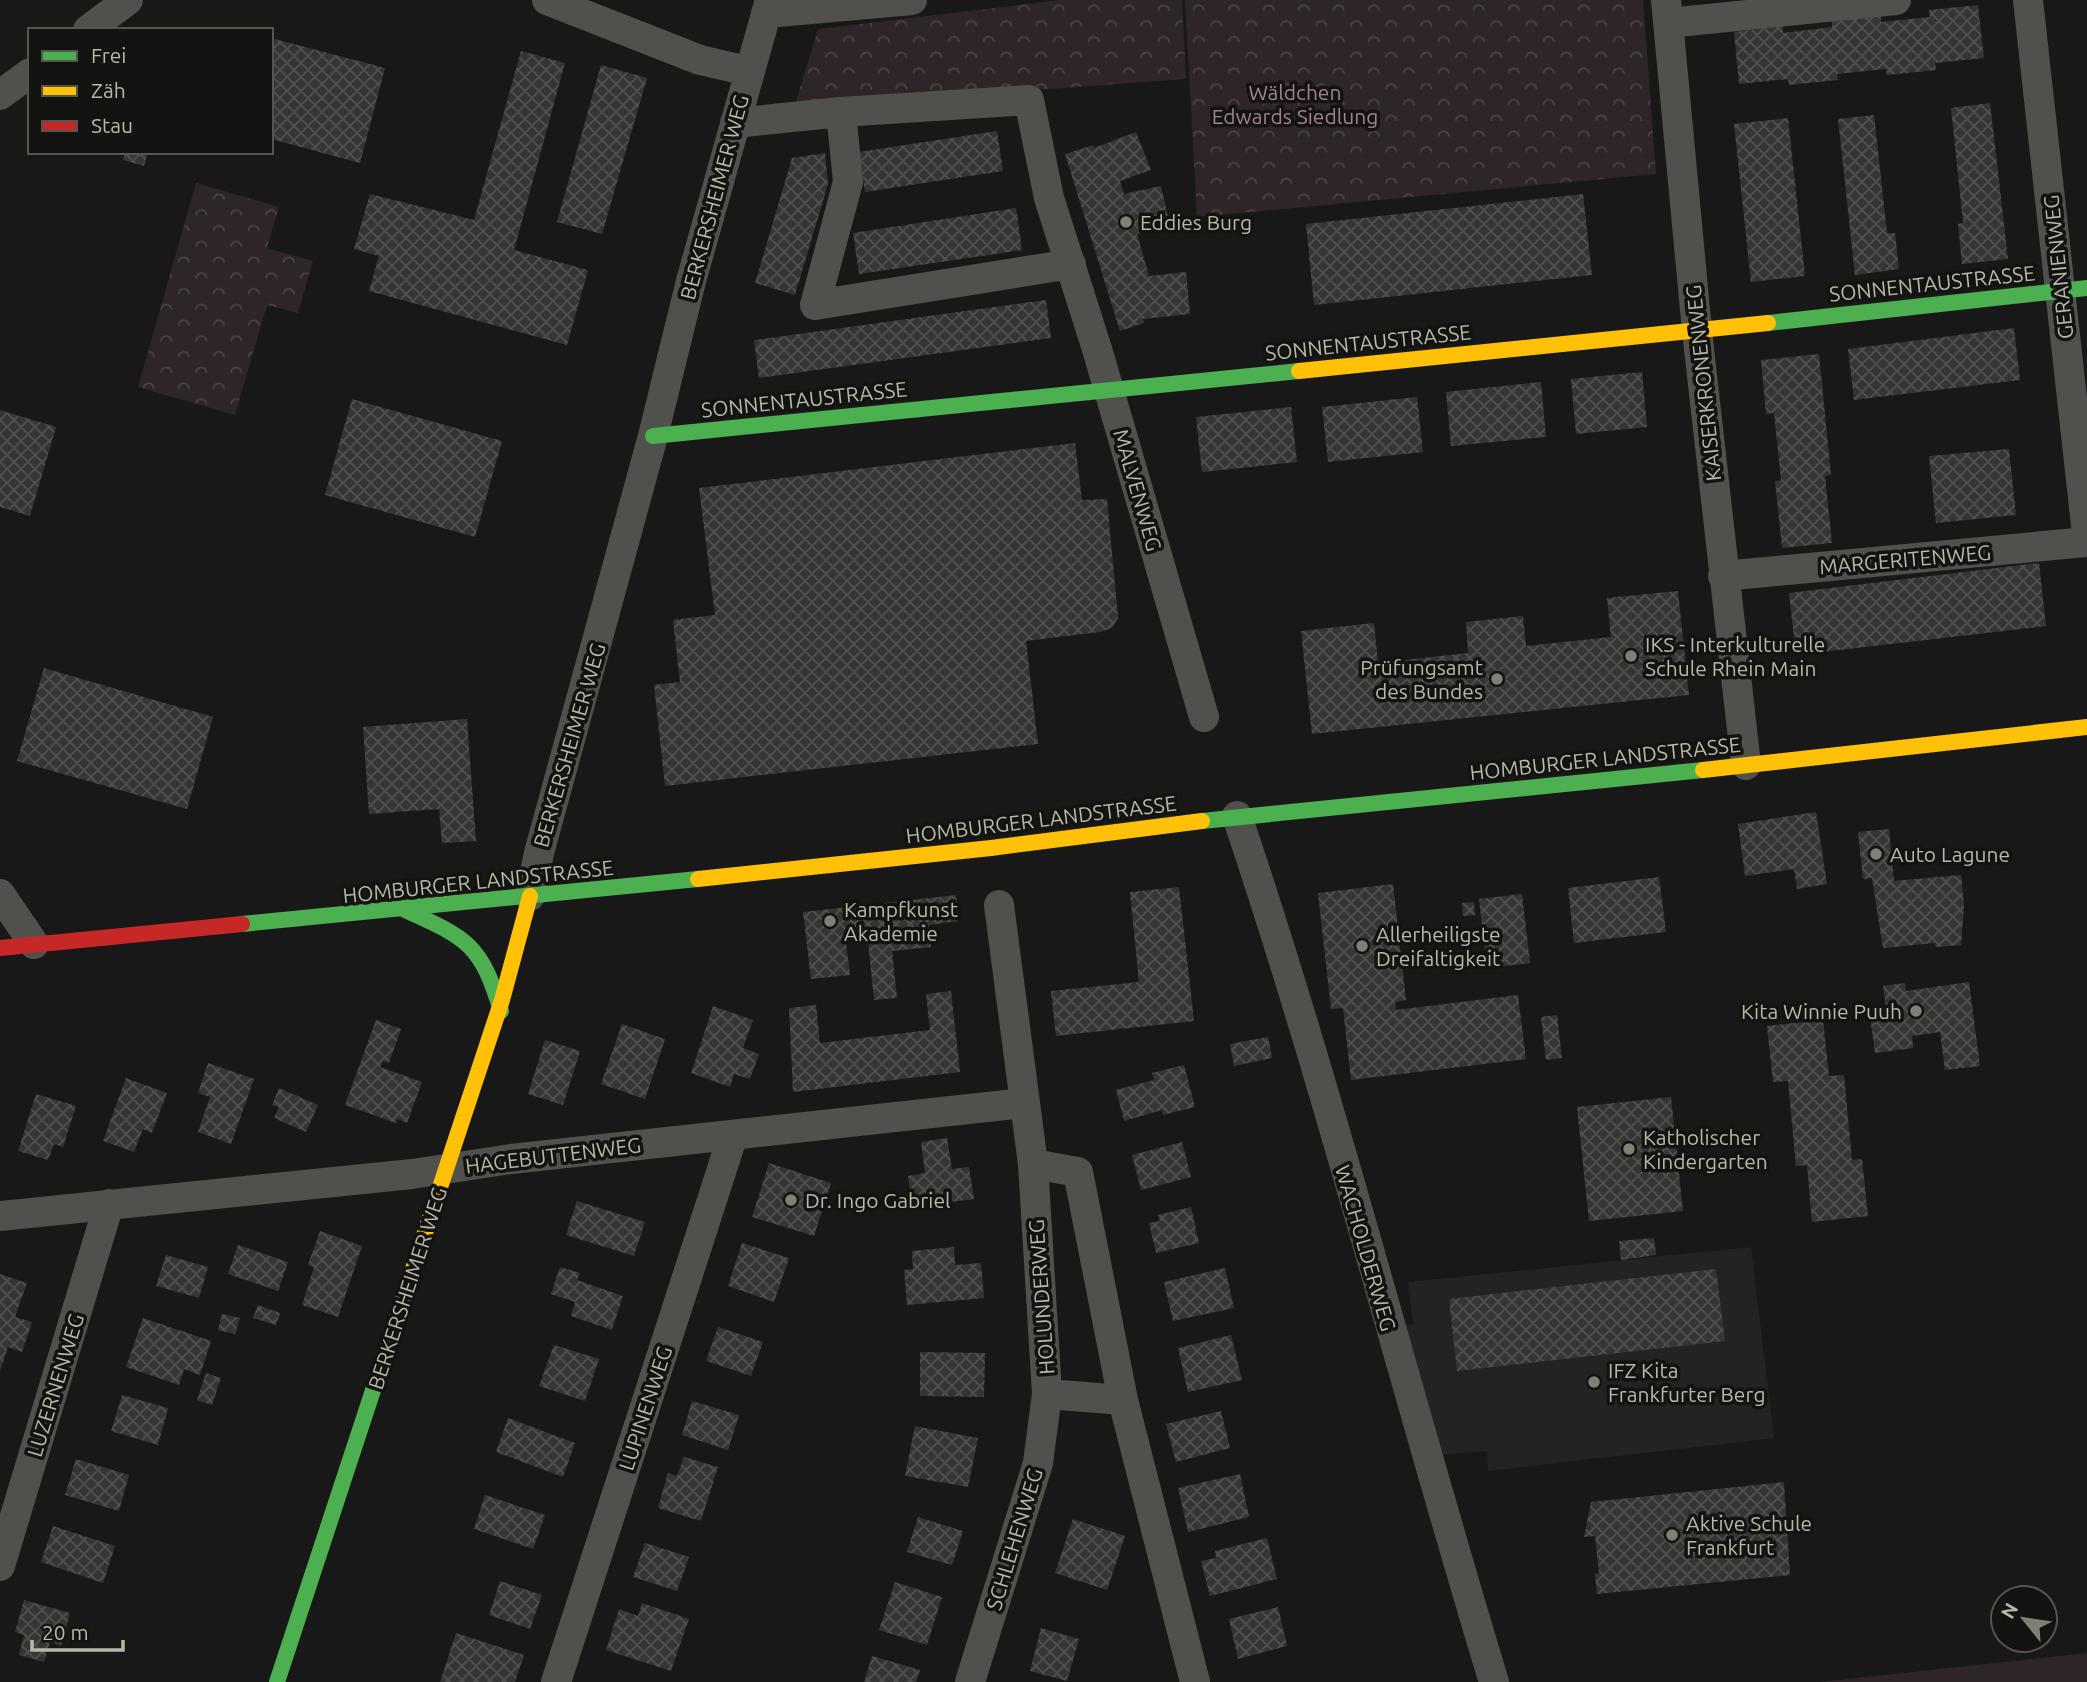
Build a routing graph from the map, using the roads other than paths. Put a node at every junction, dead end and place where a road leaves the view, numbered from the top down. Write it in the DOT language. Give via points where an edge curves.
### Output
graph roads {
  1 [pos="128,0"];
  2 [pos="547,0"];
  3 [pos="912,0"];
  4 [pos="1896,0"];
  5 [pos="2028,0"];
  6 [pos="768,7"];
  7 [pos="1667,12"];
  8 [pos="91,28"];
  9 [pos="748,71"];
  10 [pos="28,74"];
  11 [pos="0,95"];
  12 [pos="841,112"];
  13 [pos="735,123"];
  14 [pos="1071,264"];
  15 [pos="2074,289"];
  16 [pos="1697,331"];
  17 [pos="1108,389"];
  18 [pos="653,436"];
  19 [pos="2087,534"];
  20 [pos="2087,541"];
  21 [pos="1723,576"];
  22 [pos="1204,717"];
  23 [pos="2087,727"];
  24 [pos="1746,765"];
  25 [pos="1237,816"];
  26 [pos="0,894"];
  27 [pos="530,896"];
  28 [pos="999,905"];
  29 [pos="405,910"];
  30 [pos="34,944"];
  31 [pos="0,948"];
  32 [pos="501,1011"];
  33 [pos="1023,1103"];
  34 [pos="733,1135"];
  35 [pos="1033,1164"];
  36 [pos="446,1168"];
  37 [pos="109,1204"];
  38 [pos="0,1216"];
  39 [pos="1047,1394"];
  40 [pos="1123,1399"];
  41 [pos="0,1566"];
  42 [pos="277,1682"];
  43 [pos="556,1682"];
  44 [pos="970,1682"];
  45 [pos="1195,1682"];
  46 [pos="1494,1682"];
  1 -- 8 [label="street"];
  2 -- 9 [label="street" via="700,60"];
  3 -- 6 [label="street"];
  4 -- 7 [label="street"];
  5 -- 15 [label="street, GERANIENWEG"];
  6 -- 9 [label="street, BERKERSHEIMER WEG"];
  7 -- 16 [label="street, KAISERKRONENWEG"];
  9 -- 13 [label="street, BERKERSHEIMER WEG"];
  10 -- 11 [label="street"];
  12 -- 13 [label="street, MALVENWEG"];
  12 -- 14 [label="street, MALVENWEG" via="1029,100 1049,198"];
  12 -- 14 [label="street" via="848,182 815,305"];
  13 -- 18 [label="street, BERKERSHEIMER WEG"];
  14 -- 17 [label="street, MALVENWEG"];
  15 -- 16 [label="street, SONNENTAUSTRASSE"];
  15 -- 19 [label="street, GERANIENWEG"];
  16 -- 17 [label="street, SONNENTAUSTRASSE"];
  16 -- 21 [label="street, KAISERKRONENWEG"];
  17 -- 18 [label="street, SONNENTAUSTRASSE"];
  17 -- 22 [label="street, MALVENWEG"];
  18 -- 27 [label="street, BERKERSHEIMER WEG"];
  20 -- 21 [label="street, MARGERITENWEG"];
  21 -- 24 [label="street, KAISERKRONENWEG"];
  23 -- 24 [label="street, HOMBURGER LANDSTRASSE"];
  24 -- 25 [label="street, HOMBURGER LANDSTRASSE"];
  25 -- 27 [label="street, HOMBURGER LANDSTRASSE" via="991,848"];
  25 -- 46 [label="street, WACHOLDERWEG"];
  26 -- 30 [label="street"];
  27 -- 29 [label="street, HOMBURGER LANDSTRASSE"];
  27 -- 32 [label="street, BERKERSHEIMER WEG"];
  28 -- 33 [label="street, HOLUNDERWEG"];
  29 -- 30 [label="street, HOMBURGER LANDSTRASSE"];
  29 -- 32 [label="street" via="474,946 489,969"];
  30 -- 31 [label="street, HOMBURGER LANDSTRASSE"];
  32 -- 36 [label="street, BERKERSHEIMER WEG"];
  33 -- 34 [label="street, HAGEBUTTENWEG"];
  33 -- 35 [label="street, HOLUNDERWEG"];
  34 -- 36 [label="street, HAGEBUTTENWEG"];
  34 -- 43 [label="street, LUPINENWEG"];
  35 -- 39 [label="street, HOLUNDERWEG"];
  35 -- 40 [label="street" via="1078,1172"];
  36 -- 37 [label="street, HAGEBUTTENWEG"];
  36 -- 42 [label="street, BERKERSHEIMER WEG"];
  37 -- 38 [label="street, HAGEBUTTENWEG"];
  37 -- 41 [label="street, LUZERNENWEG"];
  39 -- 40 [label="street, HOLUNDERWEG"];
  39 -- 44 [label="street, SCHLEHENWEG" via="1038,1463"];
  40 -- 45 [label="street"];
}
